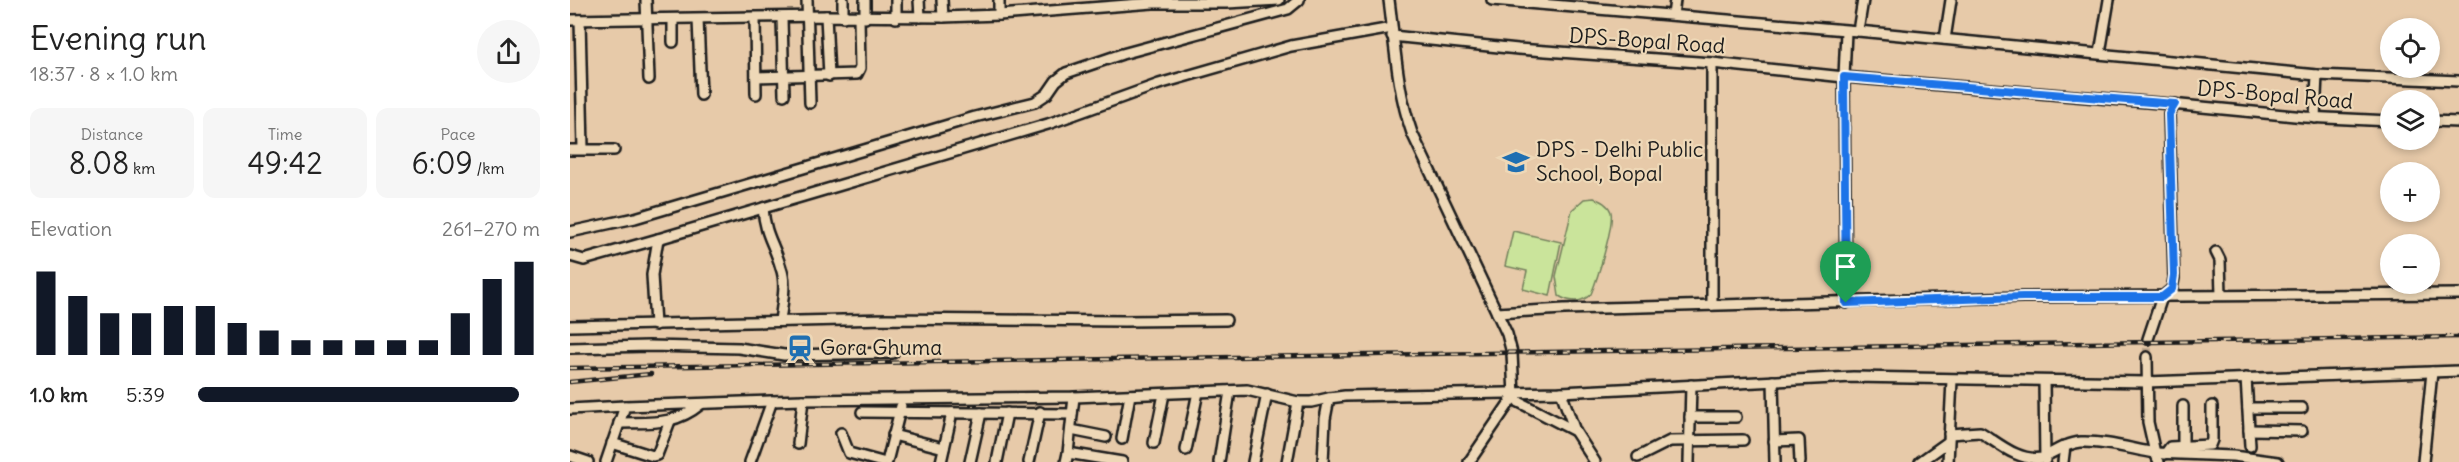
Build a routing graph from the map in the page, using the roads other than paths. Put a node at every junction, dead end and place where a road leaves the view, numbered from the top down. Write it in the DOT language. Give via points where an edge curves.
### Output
graph roads {
  1 [pos="646,0"];
  2 [pos="807,0"];
  3 [pos="843,0"];
  4 [pos="865,0"];
  5 [pos="896,0"];
  6 [pos="919,0"];
  7 [pos="942,0"];
  8 [pos="999,0"];
  9 [pos="1049,0"];
  10 [pos="1279,0"];
  11 [pos="1299,0"];
  12 [pos="1492,0"];
  13 [pos="1675,0"];
  14 [pos="1863,0"];
  15 [pos="1951,0"];
  16 [pos="2109,0"];
  17 [pos="1390,3"];
  18 [pos="1050,11"];
  19 [pos="999,15"];
  20 [pos="1673,15"];
  21 [pos="826,16"];
  22 [pos="843,16"];
  23 [pos="807,17"];
  24 [pos="920,17"];
  25 [pos="944,17"];
  26 [pos="755,18"];
  27 [pos="782,18"];
  28 [pos="862,18"];
  29 [pos="896,18"];
  30 [pos="647,19"];
  31 [pos="673,19"];
  32 [pos="698,19"];
  33 [pos="575,20"];
  34 [pos="1392,28"];
  35 [pos="1846,31"];
  36 [pos="1858,31"];
  37 [pos="1945,39"];
  38 [pos="673,42"];
  39 [pos="2100,53"];
  40 [pos="1712,63"];
  41 [pos="2317,75"];
  42 [pos="829,76"];
  43 [pos="756,77"];
  44 [pos="783,77"];
  45 [pos="809,77"];
  46 [pos="1844,77"];
  47 [pos="649,79"];
  48 [pos="2459,81"];
  49 [pos="756,94"];
  50 [pos="581,95"];
  51 [pos="701,95"];
  52 [pos="784,95"];
  53 [pos="570,96"];
  54 [pos="810,103"];
  55 [pos="2175,104"];
  56 [pos="2315,118"];
  57 [pos="2380,121"];
  58 [pos="2440,121"];
  59 [pos="2459,122"];
  60 [pos="583,149"];
  61 [pos="570,150"];
  62 [pos="614,150"];
  63 [pos="763,208"];
  64 [pos="570,232"];
  65 [pos="658,239"];
  66 [pos="2216,252"];
  67 [pos="570,256"];
  68 [pos="2459,294"];
  69 [pos="2222,295"];
  70 [pos="2162,297"];
  71 [pos="1846,303"];
  72 [pos="1712,304"];
  73 [pos="1497,313"];
  74 [pos="1226,320"];
  75 [pos="780,321"];
  76 [pos="655,325"];
  77 [pos="570,326"];
  78 [pos="2148,339"];
  79 [pos="570,348"];
  80 [pos="892,353"];
  81 [pos="2147,357"];
  82 [pos="2459,371"];
  83 [pos="2432,372"];
  84 [pos="2246,378"];
  85 [pos="1952,380"];
  86 [pos="1773,381"];
  87 [pos="2044,381"];
  88 [pos="2146,382"];
  89 [pos="1691,386"];
  90 [pos="1230,391"];
  91 [pos="1562,392"];
  92 [pos="1198,393"];
  93 [pos="1164,394"];
  94 [pos="1267,394"];
  95 [pos="1514,394"];
  96 [pos="1130,395"];
  97 [pos="1074,397"];
  98 [pos="1329,398"];
  99 [pos="803,400"];
  100 [pos="902,400"];
  101 [pos="772,401"];
  102 [pos="1298,402"];
  103 [pos="701,404"];
  104 [pos="625,406"];
  105 [pos="2183,406"];
  106 [pos="2212,406"];
  107 [pos="2248,408"];
  108 [pos="2302,408"];
  109 [pos="570,409"];
  110 [pos="862,412"];
  111 [pos="900,412"];
  112 [pos="1007,412"];
  113 [pos="1040,412"];
  114 [pos="952,413"];
  115 [pos="981,413"];
  116 [pos="1072,414"];
  117 [pos="1690,417"];
  118 [pos="1736,417"];
  119 [pos="670,421"];
  120 [pos="620,423"];
  121 [pos="1071,430"];
  122 [pos="2249,430"];
  123 [pos="1575,431"];
  124 [pos="2302,431"];
  125 [pos="842,433"];
  126 [pos="894,435"];
  127 [pos="1106,437"];
  128 [pos="1948,438"];
  129 [pos="1122,439"];
  130 [pos="1690,439"];
  131 [pos="1743,440"];
  132 [pos="1774,441"];
  133 [pos="612,443"];
  134 [pos="1154,443"];
  135 [pos="798,444"];
  136 [pos="2065,446"];
  137 [pos="2250,446"];
  138 [pos="2184,447"];
  139 [pos="944,448"];
  140 [pos="1186,450"];
  141 [pos="570,456"];
  142 [pos="2160,456"];
  143 [pos="1067,457"];
  144 [pos="1638,457"];
  145 [pos="2045,459"];
  146 [pos="2252,460"];
  147 [pos="588,462"];
  148 [pos="606,462"];
  149 [pos="750,462"];
  150 [pos="882,462"];
  151 [pos="887,462"];
  152 [pos="941,462"];
  153 [pos="970,462"];
  154 [pos="997,462"];
  155 [pos="1029,462"];
  156 [pos="1122,462"];
  157 [pos="1219,462"];
  158 [pos="1253,462"];
  159 [pos="1287,462"];
  160 [pos="1323,462"];
  161 [pos="1469,462"];
  162 [pos="1595,462"];
  163 [pos="1689,462"];
  164 [pos="1774,462"];
  165 [pos="1800,462"];
  166 [pos="1920,462"];
  167 [pos="1948,462"];
  168 [pos="2063,462"];
  169 [pos="2278,462"];
  170 [pos="2423,462"];
  1 -- 30 [label="street"];
  2 -- 23 [label="street"];
  3 -- 22 [label="street"];
  4 -- 28 [label="street"];
  5 -- 29 [label="street"];
  6 -- 24 [label="street"];
  7 -- 25 [label="street"];
  8 -- 19 [label="street"];
  9 -- 18 [label="street"];
  10 -- 18 [label="street" via="1153,3"];
  11 -- 64 [label="street" via="1288,9 1066,73 1035,102 634,218"];
  12 -- 20 [label="street"];
  13 -- 20 [label="street"];
  14 -- 36 [label="street"];
  15 -- 37 [label="street"];
  16 -- 39 [label="street"];
  17 -- 34 [label="street"];
  18 -- 19 [label="street"];
  19 -- 25 [label="street"];
  20 -- 35 [label="street"];
  21 -- 22 [label="street"];
  21 -- 23 [label="street"];
  21 -- 42 [label="street"];
  22 -- 28 [label="street"];
  23 -- 27 [label="street"];
  23 -- 45 [label="street"];
  24 -- 25 [label="street"];
  24 -- 29 [label="street"];
  26 -- 27 [label="street"];
  26 -- 32 [label="street"];
  26 -- 43 [label="street"];
  27 -- 44 [label="street"];
  28 -- 29 [label="street"];
  28 -- 42 [label="street" via="859,72"];
  30 -- 31 [label="street"];
  30 -- 33 [label="street"];
  30 -- 47 [label="street"];
  31 -- 32 [label="street"];
  31 -- 38 [label="street"];
  32 -- 51 [label="street"];
  33 -- 50 [label="street"];
  34 -- 40 [label="street, DPS-Bopal Road" via="1518,49"];
  34 -- 63 [label="street, DPS-Bopal Road" via="1291,46 1159,84 1048,124"];
  34 -- 73 [label="street" via="1403,107 1412,133"];
  35 -- 36 [label="street"];
  35 -- 46 [label="street"];
  36 -- 37 [label="street"];
  37 -- 39 [label="street"];
  39 -- 41 [label="street"];
  40 -- 46 [label="street, DPS-Bopal Road"];
  40 -- 72 [label="street"];
  41 -- 48 [label="street"];
  41 -- 56 [label="street"];
  42 -- 45 [label="street"];
  43 -- 44 [label="street"];
  43 -- 49 [label="street"];
  44 -- 45 [label="street"];
  44 -- 52 [label="street"];
  45 -- 54 [label="street"];
  46 -- 55 [label="street, DPS-Bopal Road"];
  46 -- 71 [label="street"];
  50 -- 53 [label="street"];
  50 -- 60 [label="street"];
  55 -- 56 [label="street, DPS-Bopal Road"];
  55 -- 70 [label="street" via="2169,114 2174,278 2172,289"];
  56 -- 57 [label="street, DPS-Bopal Road"];
  58 -- 59 [label="street"];
  60 -- 61 [label="street"];
  60 -- 62 [label="street"];
  63 -- 65 [label="street, DPS-Bopal Road"];
  63 -- 75 [label="street" via="769,240 782,269"];
  65 -- 67 [label="street, DPS-Bopal Road" via="584,260"];
  65 -- 76 [label="street" via="652,275"];
  66 -- 69 [label="street"];
  68 -- 69 [label="street"];
  69 -- 70 [label="street"];
  70 -- 71 [label="street"];
  70 -- 78 [label="street"];
  71 -- 72 [label="street"];
  72 -- 73 [label="street"];
  73 -- 95 [label="street" via="1512,353"];
  74 -- 75 [label="street"];
  75 -- 76 [label="street"];
  76 -- 77 [label="street"];
  79 -- 80 [label="street" via="739,348 784,356"];
  81 -- 88 [label="street"];
  82 -- 83 [label="street"];
  83 -- 84 [label="street"];
  83 -- 170 [label="street"];
  84 -- 88 [label="street"];
  84 -- 107 [label="street"];
  85 -- 86 [label="street" via="1903,376"];
  85 -- 87 [label="street"];
  85 -- 128 [label="street"];
  86 -- 89 [label="street"];
  86 -- 132 [label="street"];
  87 -- 88 [label="street"];
  87 -- 145 [label="street"];
  88 -- 142 [label="street" via="2148,422"];
  89 -- 91 [label="street"];
  89 -- 117 [label="street"];
  90 -- 92 [label="street"];
  90 -- 94 [label="street"];
  90 -- 157 [label="street"];
  91 -- 95 [label="street"];
  91 -- 123 [label="street"];
  92 -- 93 [label="street"];
  92 -- 140 [label="street"];
  93 -- 96 [label="street"];
  93 -- 134 [label="street"];
  94 -- 102 [label="street"];
  94 -- 158 [label="street"];
  95 -- 98 [label="street"];
  95 -- 123 [label="street" via="1519,402"];
  95 -- 161 [label="street"];
  96 -- 97 [label="street"];
  96 -- 129 [label="street"];
  97 -- 100 [label="street"];
  97 -- 116 [label="street"];
  98 -- 102 [label="street"];
  98 -- 160 [label="street"];
  99 -- 100 [label="street"];
  99 -- 101 [label="street"];
  99 -- 135 [label="street"];
  100 -- 111 [label="street"];
  101 -- 103 [label="street"];
  101 -- 149 [label="street"];
  102 -- 159 [label="street"];
  103 -- 104 [label="street"];
  103 -- 119 [label="street"];
  104 -- 109 [label="street"];
  104 -- 120 [label="street"];
  105 -- 138 [label="street"];
  106 -- 138 [label="street" via="2210,446"];
  107 -- 108 [label="street"];
  107 -- 122 [label="street"];
  110 -- 111 [label="street"];
  111 -- 114 [label="street"];
  111 -- 126 [label="street"];
  112 -- 113 [label="street"];
  112 -- 115 [label="street"];
  112 -- 154 [label="street"];
  113 -- 116 [label="street"];
  113 -- 155 [label="street"];
  114 -- 115 [label="street"];
  114 -- 139 [label="street"];
  115 -- 153 [label="street"];
  116 -- 121 [label="street"];
  117 -- 118 [label="street"];
  117 -- 130 [label="street"];
  119 -- 120 [label="street"];
  119 -- 133 [label="street" via="657,455"];
  120 -- 133 [label="street"];
  121 -- 127 [label="street"];
  121 -- 143 [label="street"];
  122 -- 124 [label="street"];
  122 -- 137 [label="street"];
  123 -- 162 [label="street"];
  125 -- 150 [label="street" via="849,453"];
  126 -- 139 [label="street"];
  126 -- 151 [label="street"];
  128 -- 145 [label="street" via="1980,432 2017,458"];
  128 -- 166 [label="street"];
  128 -- 167 [label="street"];
  130 -- 131 [label="street"];
  130 -- 144 [label="street" via="1670,441"];
  130 -- 163 [label="street"];
  132 -- 164 [label="street"];
  132 -- 165 [label="street" via="1799,440"];
  133 -- 148 [label="street"];
  136 -- 142 [label="street" via="2091,442"];
  136 -- 145 [label="street"];
  136 -- 168 [label="street"];
  138 -- 142 [label="street" via="2167,448"];
  139 -- 152 [label="street"];
  141 -- 147 [label="street"];
  142 -- 146 [label="street"];
  143 -- 156 [label="street"];
  146 -- 169 [label="street"];
}
